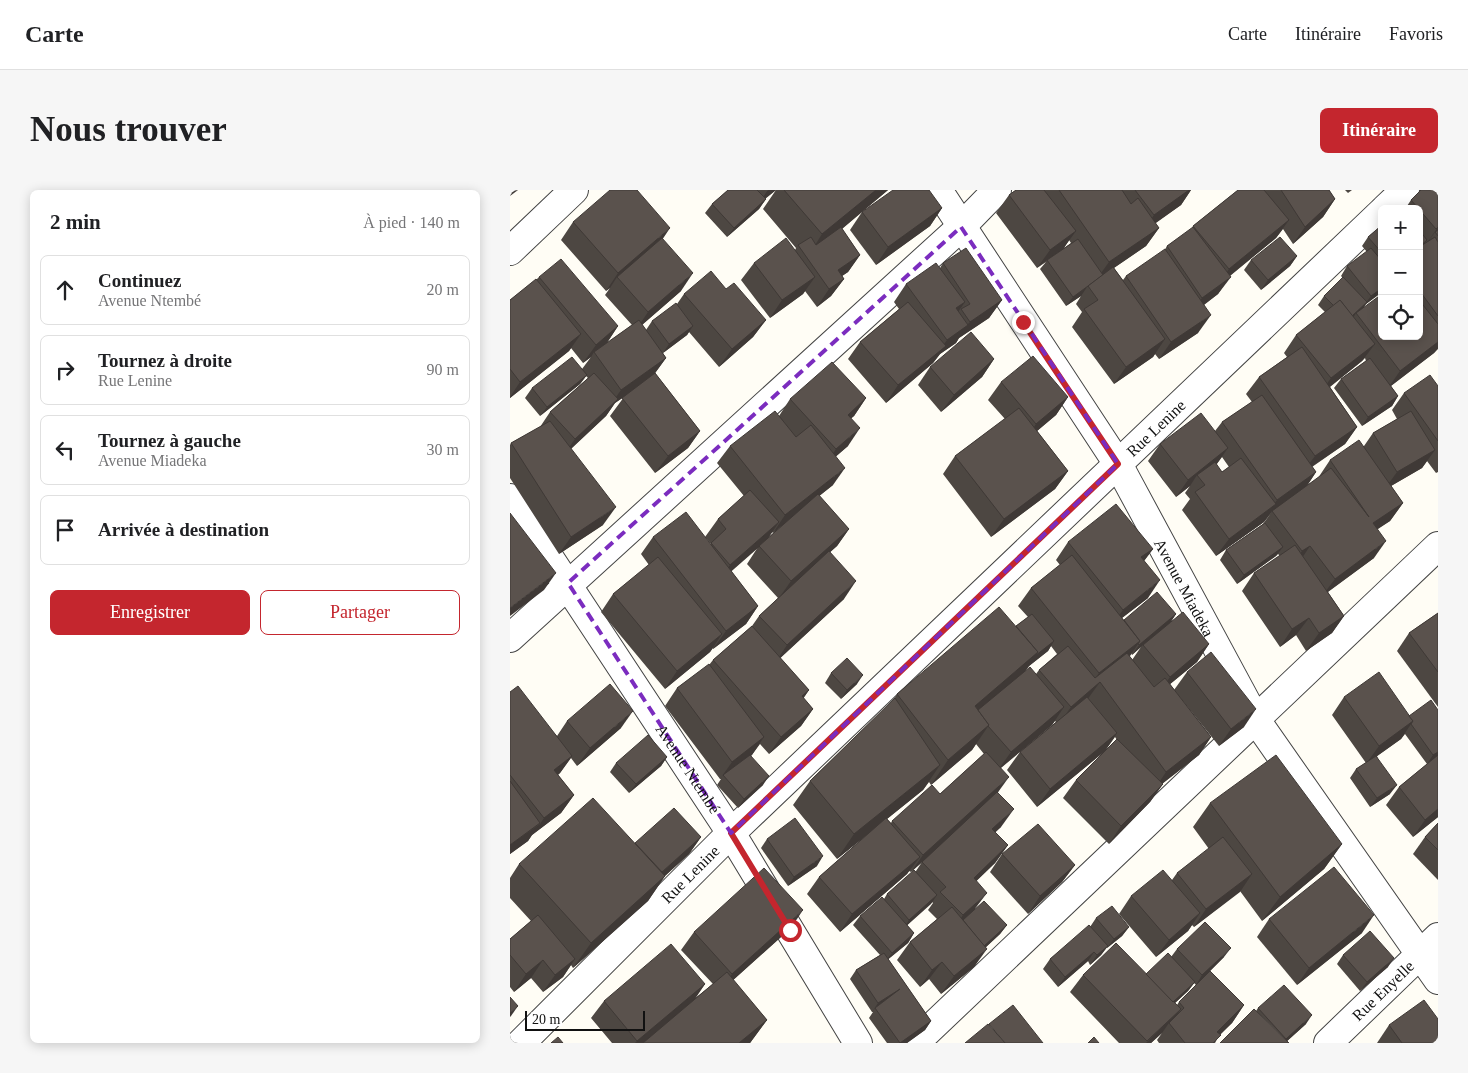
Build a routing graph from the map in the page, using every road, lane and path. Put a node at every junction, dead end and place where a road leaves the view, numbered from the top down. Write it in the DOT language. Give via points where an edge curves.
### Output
graph roads {
  1 [pos="574,190"];
  2 [pos="938,190"];
  3 [pos="997,190"];
  4 [pos="1405,190"];
  5 [pos="1389,205"];
  6 [pos="1378,216"];
  7 [pos="960,226"];
  8 [pos="510,251"];
  9 [pos="1118,464"];
  10 [pos="510,498"];
  11 [pos="1438,546"];
  12 [pos="568,583"];
  13 [pos="510,638"];
  14 [pos="1256,720"];
  15 [pos="731,833"];
  16 [pos="1429,946"];
  17 [pos="1438,980"];
  18 [pos="521,1043"];
  19 [pos="858,1043"];
  20 [pos="914,1043"];
  21 [pos="1328,1043"];
  1 -- 8 [label="street"];
  2 -- 7 [label="street, Avenue Miadeka"];
  3 -- 7 [label="street"];
  4 -- 5 [label="street"];
  6 -- 9 [label="street, Rue Lenine"];
  7 -- 9 [label="street, Avenue Miadeka"];
  7 -- 12 [label="street"];
  9 -- 14 [label="street, Avenue Miadeka"];
  9 -- 15 [label="street, Rue Lenine"];
  10 -- 12 [label="street, Avenue Ntembé"];
  11 -- 14 [label="street"];
  12 -- 13 [label="street"];
  12 -- 15 [label="street, Avenue Ntembé"];
  14 -- 16 [label="street, Avenue Miadeka"];
  14 -- 20 [label="street"];
  15 -- 18 [label="street, Rue Lenine"];
  15 -- 19 [label="street, Avenue Ntembé"];
  16 -- 17 [label="street, Avenue Miadeka"];
  16 -- 21 [label="street, Rue Enyelle"];
}
